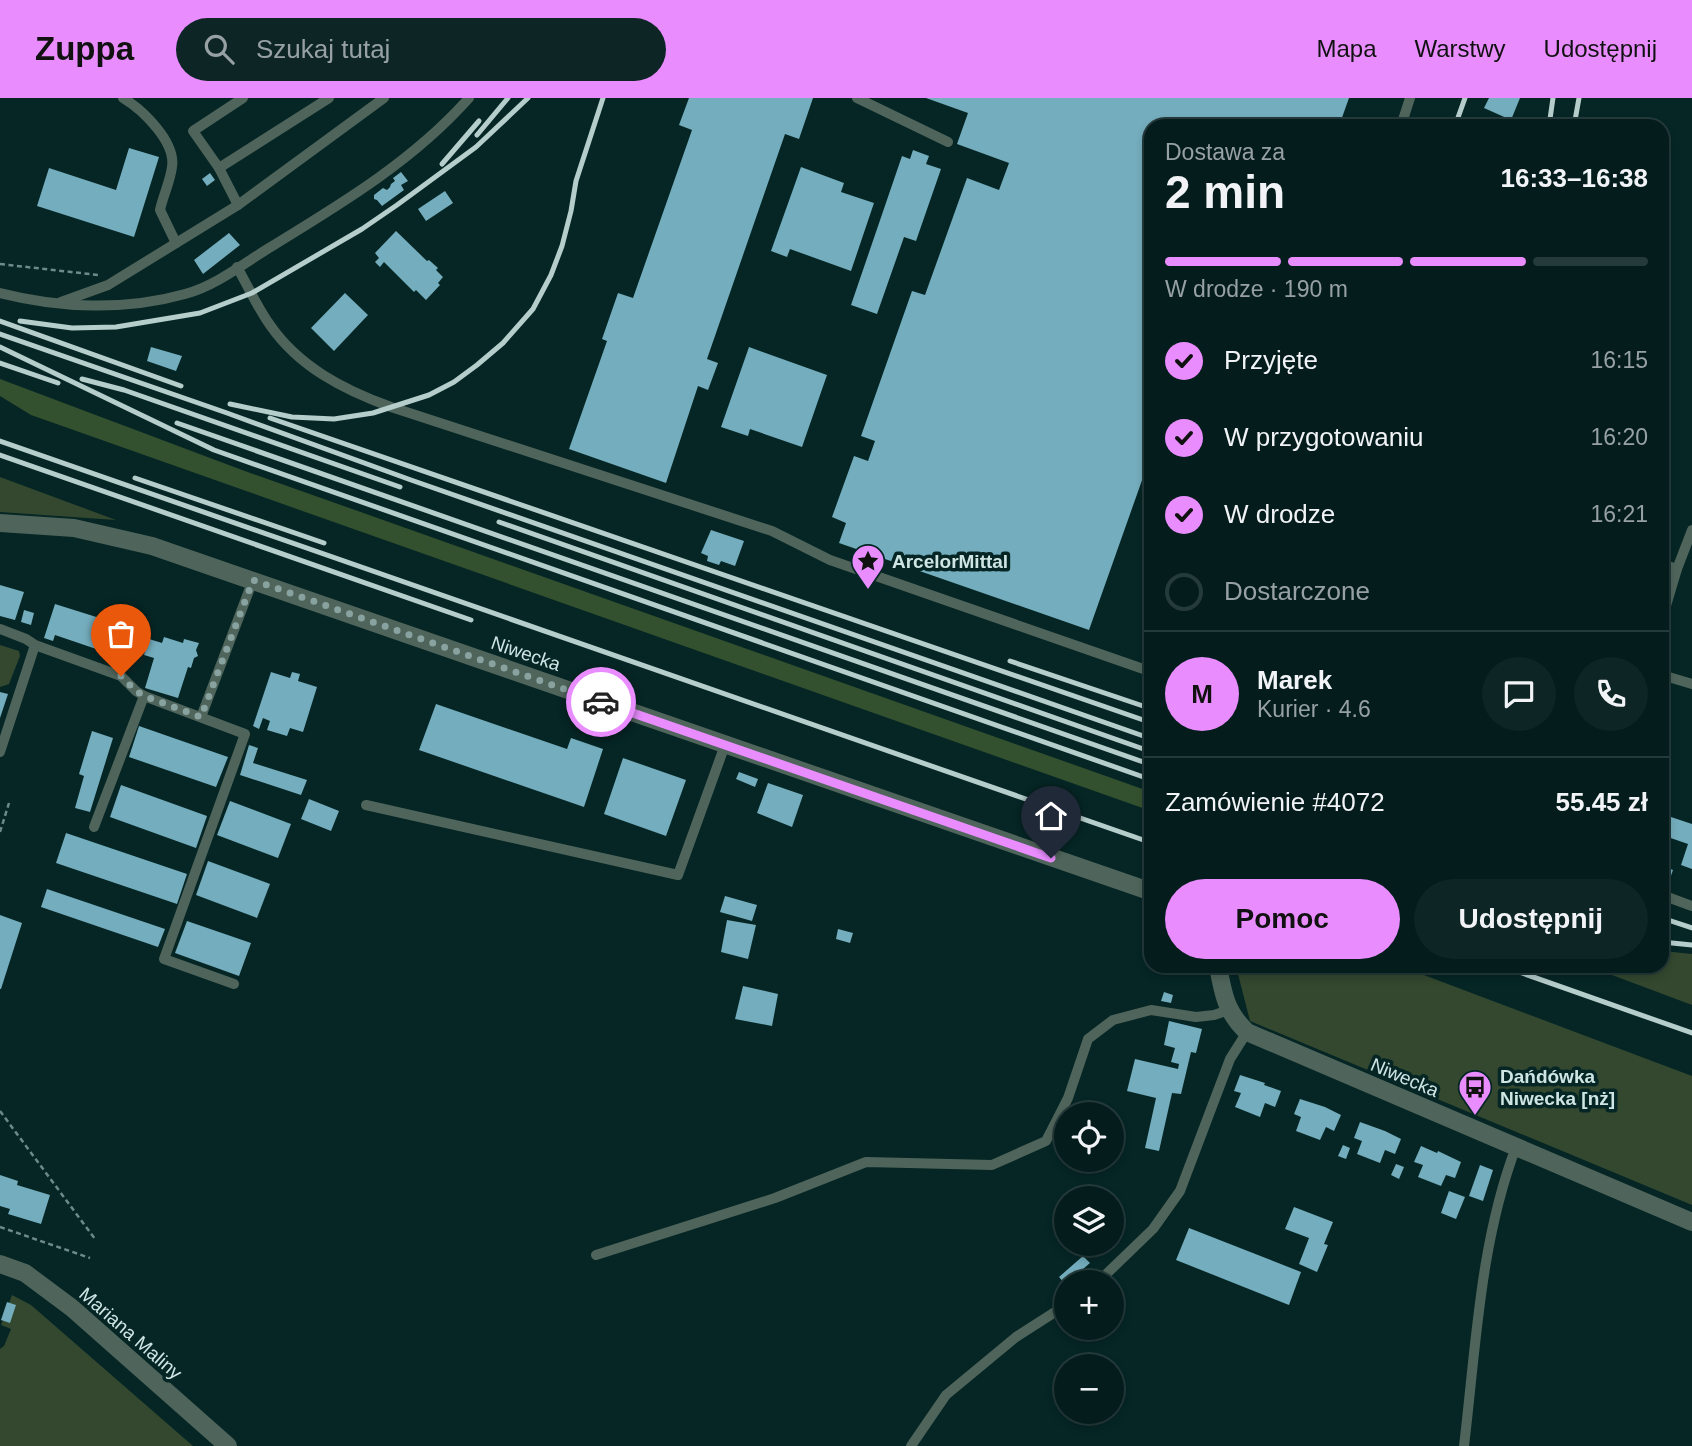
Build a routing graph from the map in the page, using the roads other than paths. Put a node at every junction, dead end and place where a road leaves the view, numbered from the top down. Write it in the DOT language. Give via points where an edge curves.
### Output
graph roads {
  1 [pos="123,98"];
  2 [pos="243,98"];
  3 [pos="329,98"];
  4 [pos="372,98"];
  5 [pos="384,98"];
  6 [pos="469,98"];
  7 [pos="857,98"];
  8 [pos="1410,98"];
  9 [pos="368,111"];
  10 [pos="1403,119"];
  11 [pos="948,142"];
  12 [pos="219,168"];
  13 [pos="237,205"];
  14 [pos="176,243"];
  15 [pos="237,267"];
  16 [pos="0,293"];
  17 [pos="57,304"];
  18 [pos="0,523"];
  19 [pos="1692,530"];
  20 [pos="1669,566"];
  21 [pos="1677,569"];
  22 [pos="253,580"];
  23 [pos="1669,596"];
  24 [pos="0,629"];
  25 [pos="35,645"];
  26 [pos="1144,669"];
  27 [pos="1669,677"];
  28 [pos="1692,684"];
  29 [pos="144,696"];
  30 [pos="201,717"];
  31 [pos="725,745"];
  32 [pos="0,752"];
  33 [pos="366,805"];
  34 [pos="94,827"];
  35 [pos="1144,889"];
  36 [pos="1669,898"];
  37 [pos="1692,906"];
  38 [pos="1220,973"];
  39 [pos="234,984"];
  40 [pos="1229,1010"];
  41 [pos="1247,1032"];
  42 [pos="1516,1147"];
  43 [pos="1692,1222"];
  44 [pos="596,1255"];
  45 [pos="0,1264"];
  46 [pos="1110,1270"];
  47 [pos="1054,1313"];
  48 [pos="228,1446"];
  49 [pos="911,1446"];
  50 [pos="1464,1446"];
  1 -- 14 [label="lane" via="143,113 170,146 173,165 160,210"];
  2 -- 12 [label="lane" via="193,131"];
  3 -- 12 [label="lane"];
  4 -- 9 [label="lane"];
  5 -- 9 [label="lane"];
  6 -- 15 [label="lane" via="418,149 381,177"];
  7 -- 11 [label="lane"];
  8 -- 10 [label="lane"];
  9 -- 13 [label="lane"];
  12 -- 13 [label="lane"];
  13 -- 14 [label="lane"];
  14 -- 17 [label="lane" via="108,285"];
  15 -- 17 [label="lane" via="188,293 160,300"];
  15 -- 26 [label="lane" via="269,324 292,351 362,396 772,531 830,560"];
  16 -- 17 [label="lane"];
  18 -- 22 [label="street, Niwecka" via="74,527 152,546"];
  19 -- 21 [label="lane"];
  20 -- 21 [label="lane"];
  21 -- 23 [label="lane"];
  22 -- 30 [label="lane"];
  22 -- 31 [label="street, Niwecka"];
  24 -- 25 [label="lane"];
  25 -- 29 [label="lane" via="121,676"];
  25 -- 32 [label="lane"];
  27 -- 28 [label="lane"];
  29 -- 30 [label="lane"];
  29 -- 34 [label="lane"];
  30 -- 39 [label="lane" via="245,734 164,959"];
  31 -- 33 [label="lane" via="678,875"];
  31 -- 35 [label="street, Niwecka"];
  36 -- 37 [label="lane"];
  38 -- 40 [label="street, Niwecka"];
  40 -- 41 [label="street, Niwecka"];
  40 -- 44 [label="lane" via="1196,1017 1151,1010 1113,1020 1088,1039 1068,1098 1046,1141 992,1165 866,1162 775,1198"];
  41 -- 42 [label="street, Niwecka"];
  41 -- 46 [label="lane" via="1230,1059 1180,1191 1153,1229"];
  42 -- 43 [label="street, Niwecka"];
  42 -- 50 [label="lane" via="1499,1198 1487,1259"];
  45 -- 48 [label="street, Mariana Maliny" via="25,1273 72,1308"];
  47 -- 49 [label="lane" via="1016,1337 946,1395"];
}
